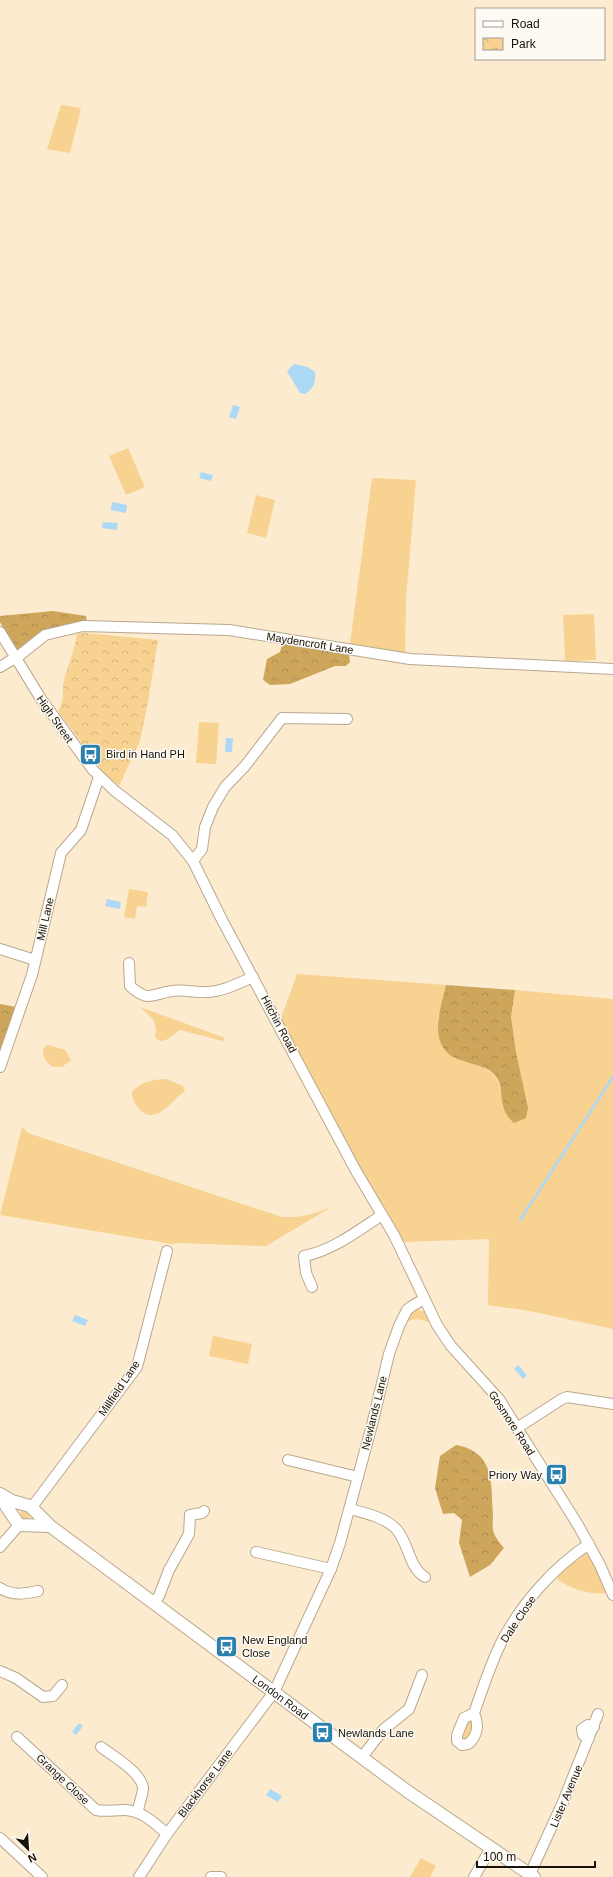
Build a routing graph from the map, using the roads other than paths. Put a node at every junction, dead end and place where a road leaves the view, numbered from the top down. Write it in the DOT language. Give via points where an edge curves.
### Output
graph roads {
  1 [pos="0,632"];
  2 [pos="16,658"];
  3 [pos="0,667"];
  4 [pos="613,669"];
  5 [pos="347,719"];
  6 [pos="99,776"];
  7 [pos="193,861"];
  8 [pos="0,949"];
  9 [pos="36,960"];
  10 [pos="129,963"];
  11 [pos="253,977"];
  12 [pos="0,1068"];
  13 [pos="382,1215"];
  14 [pos="167,1251"];
  15 [pos="312,1287"];
  16 [pos="424,1299"];
  17 [pos="613,1404"];
  18 [pos="517,1428"];
  19 [pos="288,1460"];
  20 [pos="358,1477"];
  21 [pos="2,1496"];
  22 [pos="30,1508"];
  23 [pos="350,1508"];
  24 [pos="204,1511"];
  25 [pos="16,1521"];
  26 [pos="31,1524"];
  27 [pos="50,1526"];
  28 [pos="589,1544"];
  29 [pos="0,1547"];
  30 [pos="256,1552"];
  31 [pos="331,1569"];
  32 [pos="425,1577"];
  33 [pos="0,1588"];
  34 [pos="38,1591"];
  35 [pos="613,1596"];
  36 [pos="153,1603"];
  37 [pos="0,1671"];
  38 [pos="422,1675"];
  39 [pos="62,1685"];
  40 [pos="274,1692"];
  41 [pos="474,1713"];
  42 [pos="598,1714"];
  43 [pos="16,1737"];
  44 [pos="101,1747"];
  45 [pos="362,1757"];
  46 [pos="138,1812"];
  47 [pos="167,1834"];
  48 [pos="0,1838"];
  49 [pos="491,1848"];
  50 [pos="532,1876"];
  51 [pos="42,1877"];
  52 [pos="139,1877"];
  53 [pos="211,1877"];
  54 [pos="221,1877"];
  55 [pos="474,1877"];
  1 -- 2 [label="street, High Street"];
  2 -- 3 [label="street, Maydencroft Lane"];
  2 -- 4 [label="street, Maydencroft Lane" via="45,635 83,626 229,630 410,659"];
  2 -- 6 [label="street, High Street" via="44,705"];
  5 -- 7 [label="street" via="282,718 246,766 225,787 205,827 202,849"];
  6 -- 7 [label="street, Hitchin Road" via="172,835"];
  6 -- 9 [label="street, Mill Lane" via="81,830 61,853"];
  7 -- 11 [label="street, Hitchin Road"];
  8 -- 9 [label="street"];
  9 -- 12 [label="street, Mill Lane"];
  10 -- 11 [label="street" via="130,986 138,994 149,997 171,991 207,992 227,988"];
  11 -- 13 [label="street, Hitchin Road"];
  13 -- 15 [label="street" via="329,1248 304,1256 306,1273"];
  13 -- 16 [label="street, Hitchin Road"];
  14 -- 22 [label="street, Millfield Lane" via="137,1367"];
  16 -- 18 [label="street, Gosmore Road" via="443,1335 488,1386"];
  16 -- 20 [label="street, Newlands Lane" via="407,1310 399,1326 389,1354"];
  17 -- 18 [label="street" via="567,1397"];
  18 -- 28 [label="street, Gosmore Road"];
  19 -- 20 [label="street"];
  20 -- 23 [label="street, Newlands Lane"];
  21 -- 22 [label="main road, London Road"];
  21 -- 25 [label="main road, London Road"];
  22 -- 25 [label="main road" via="16,1508"];
  22 -- 26 [label="main road" via="34,1521"];
  22 -- 27 [label="main road, London Road"];
  23 -- 31 [label="street, Newlands Lane"];
  23 -- 32 [label="street" via="396,1529 418,1572"];
  24 -- 36 [label="street" via="190,1515 189,1534 169,1570 159,1596"];
  25 -- 26 [label="main road" via="27,1526"];
  25 -- 29 [label="street"];
  26 -- 27 [label="main road"];
  27 -- 36 [label="main road, London Road"];
  28 -- 35 [label="street, Gosmore Road"];
  28 -- 41 [label="street, Dale Close" via="565,1562 544,1583 515,1619 496,1655"];
  30 -- 31 [label="street"];
  31 -- 40 [label="street, Newlands Lane"];
  33 -- 34 [label="street" via="20,1595"];
  36 -- 40 [label="main road, London Road"];
  37 -- 39 [label="street" via="16,1678 43,1697 53,1696"];
  38 -- 45 [label="street" via="409,1709 386,1727"];
  40 -- 45 [label="main road, London Road"];
  40 -- 47 [label="street, Blackhorse Lane"];
  42 -- 50 [label="street, Lister Avenue"];
  43 -- 46 [label="street, Grange Close" via="96,1810"];
  44 -- 46 [label="street" via="140,1779 143,1789"];
  45 -- 49 [label="main road, London Road"];
  46 -- 47 [label="street"];
  47 -- 52 [label="street, Blackhorse Lane"];
  48 -- 51 [label="street"];
  49 -- 50 [label="main road, London Road"];
  49 -- 55 [label="street"];
  53 -- 54 [label="street"];
}
